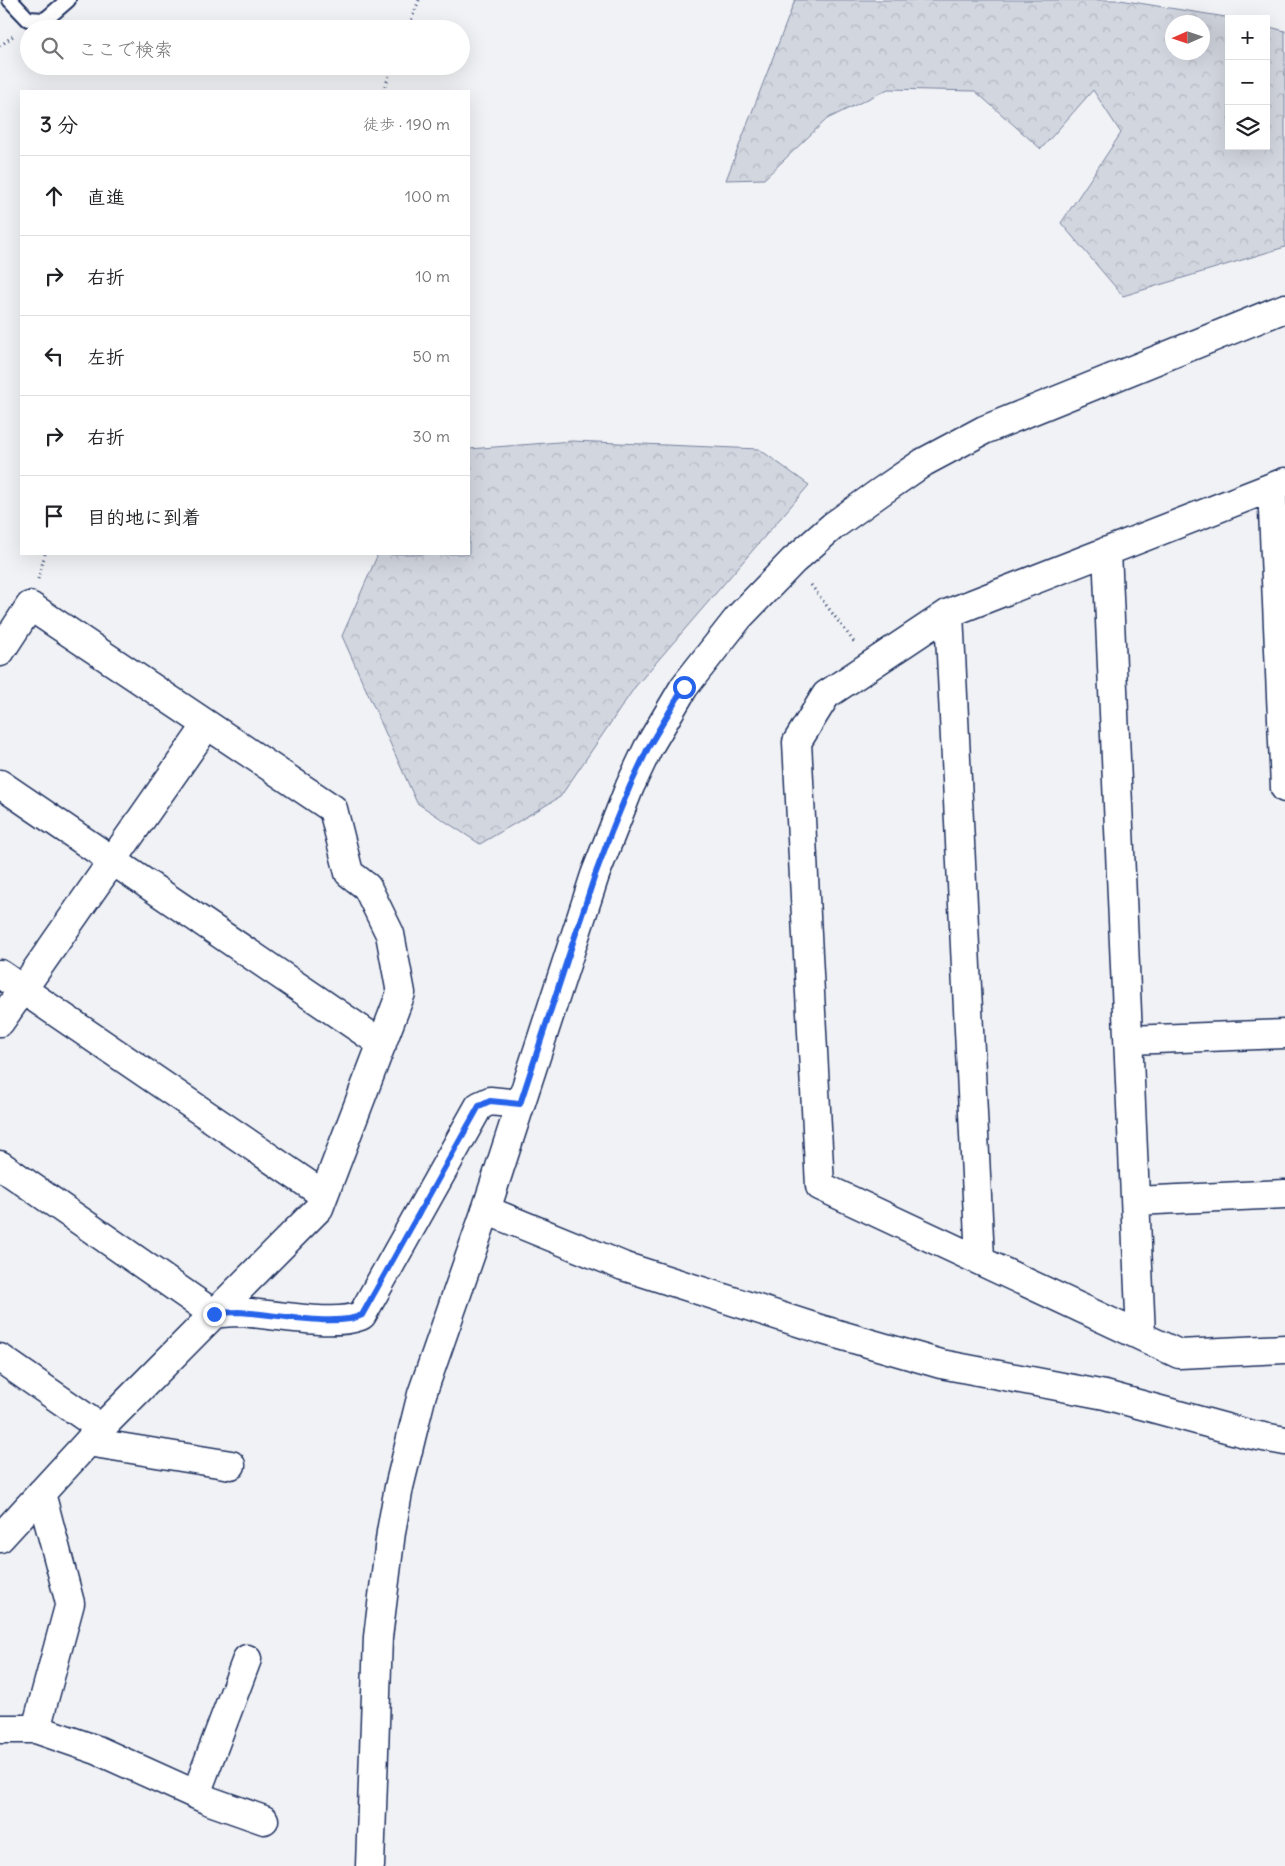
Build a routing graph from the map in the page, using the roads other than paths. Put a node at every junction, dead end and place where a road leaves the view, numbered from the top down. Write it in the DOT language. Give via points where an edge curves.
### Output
graph roads {
  1 [pos="10,0"];
  2 [pos="68,0"];
  3 [pos="1285,308"];
  4 [pos="1278,484"];
  5 [pos="1107,551"];
  6 [pos="950,613"];
  7 [pos="0,652"];
  8 [pos="207,725"];
  9 [pos="0,784"];
  10 [pos="1285,788"];
  11 [pos="113,861"];
  12 [pos="0,974"];
  13 [pos="22,990"];
  14 [pos="0,1022"];
  15 [pos="1285,1034"];
  16 [pos="1129,1040"];
  17 [pos="382,1044"];
  18 [pos="520,1104"];
  19 [pos="0,1165"];
  20 [pos="1285,1194"];
  21 [pos="324,1195"];
  22 [pos="1136,1201"];
  23 [pos="486,1210"];
  24 [pos="980,1259"];
  25 [pos="214,1314"];
  26 [pos="1142,1336"];
  27 [pos="1285,1349"];
  28 [pos="0,1358"];
  29 [pos="94,1435"];
  30 [pos="1285,1441"];
  31 [pos="230,1465"];
  32 [pos="41,1493"];
  33 [pos="0,1538"];
  34 [pos="247,1659"];
  35 [pos="0,1729"];
  36 [pos="36,1729"];
  37 [pos="196,1794"];
  38 [pos="264,1820"];
  39 [pos="370,1866"];
  1 -- 2 [label="lane" via="28,20 45,20"];
  3 -- 18 [label="street" via="984,430 924,462 833,526 793,561 739,617 684,687 630,786 595,875"];
  4 -- 5 [label="street"];
  4 -- 10 [label="street"];
  5 -- 6 [label="street"];
  5 -- 16 [label="street"];
  6 -- 24 [label="street"];
  6 -- 24 [label="street" via="826,695 797,742 820,1186"];
  7 -- 8 [label="street" via="30,606"];
  8 -- 11 [label="street"];
  8 -- 17 [label="street" via="333,809 349,873 367,887 390,934 401,993"];
  9 -- 11 [label="street"];
  11 -- 13 [label="street"];
  11 -- 17 [label="street"];
  12 -- 13 [label="street"];
  13 -- 14 [label="street"];
  13 -- 21 [label="street"];
  15 -- 16 [label="street"];
  16 -- 22 [label="street"];
  17 -- 21 [label="street"];
  18 -- 23 [label="street"];
  18 -- 25 [label="street" via="490,1101 479,1106 362,1315 354,1319 332,1320 236,1312"];
  19 -- 25 [label="street"];
  20 -- 22 [label="street"];
  21 -- 25 [label="street" via="319,1208"];
  22 -- 26 [label="street"];
  23 -- 30 [label="street" via="623,1266 832,1333 940,1364 1105,1395"];
  23 -- 39 [label="street" via="422,1394 399,1488 378,1637"];
  24 -- 26 [label="street"];
  25 -- 29 [label="street"];
  26 -- 27 [label="street" via="1179,1354"];
  28 -- 29 [label="street"];
  29 -- 31 [label="street"];
  29 -- 32 [label="street"];
  32 -- 33 [label="street"];
  32 -- 36 [label="street" via="70,1603"];
  34 -- 37 [label="street"];
  35 -- 36 [label="street"];
  36 -- 37 [label="street" via="96,1750"];
  37 -- 38 [label="street"];
}
